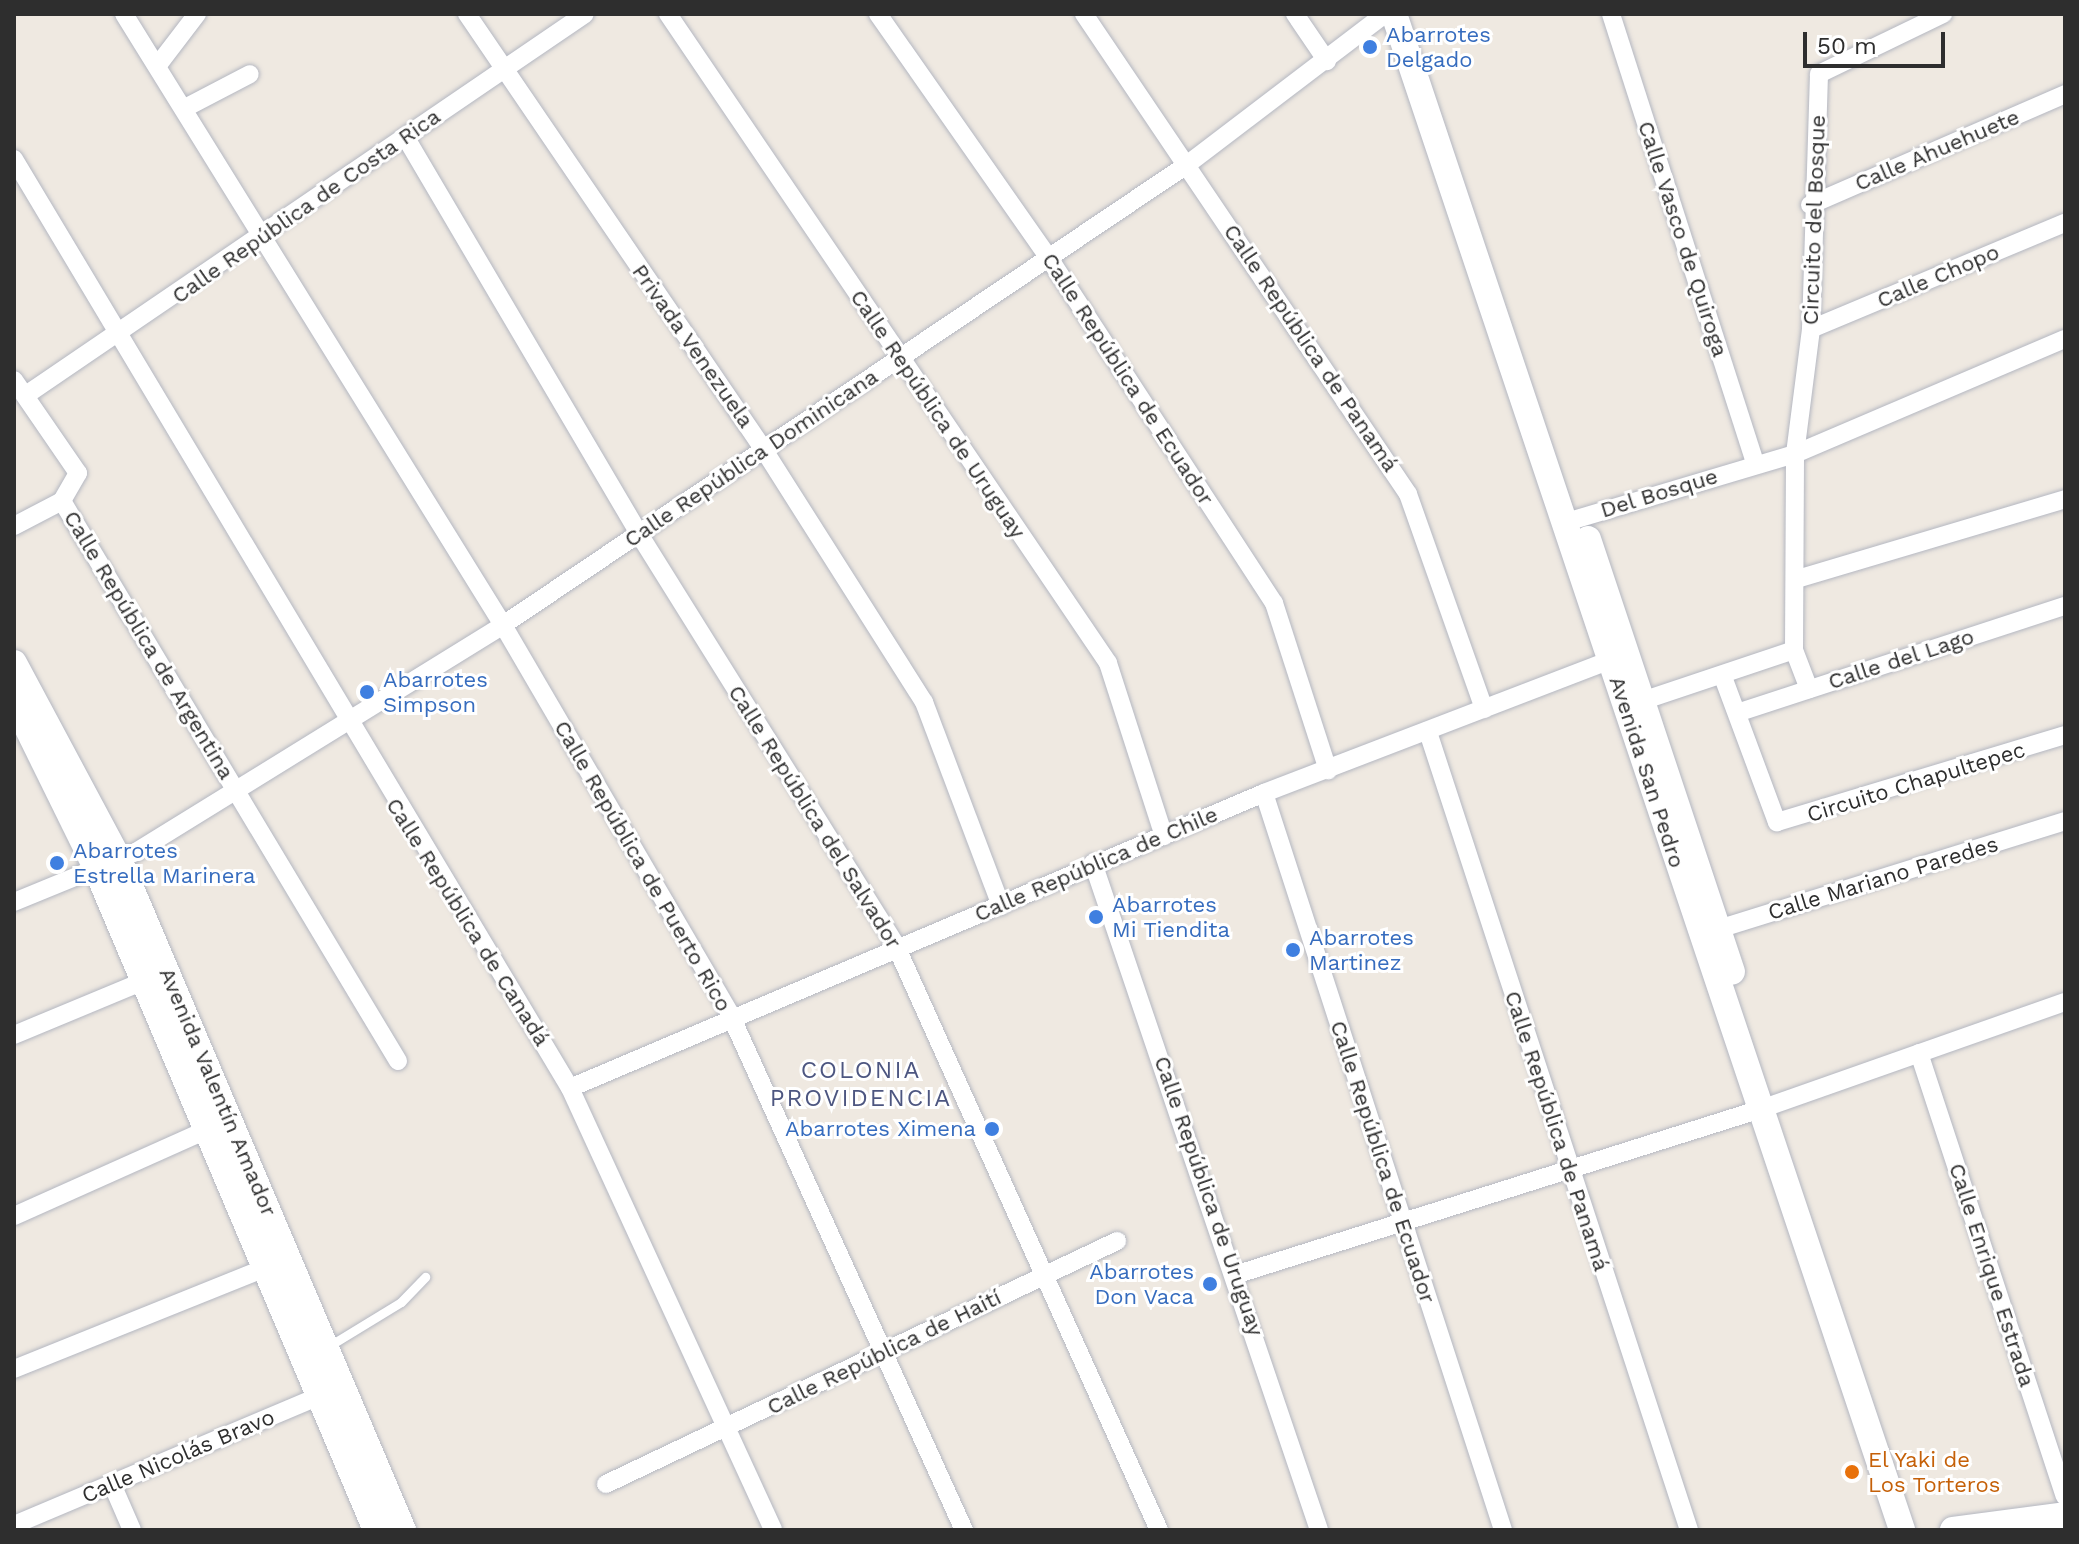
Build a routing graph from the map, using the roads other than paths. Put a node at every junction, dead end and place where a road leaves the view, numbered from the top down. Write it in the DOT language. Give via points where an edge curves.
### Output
graph roads {
  1 [pos="124,14"];
  2 [pos="197,14"];
  3 [pos="467,14"];
  4 [pos="585,14"];
  5 [pos="668,14"];
  6 [pos="878,14"];
  7 [pos="1084,14"];
  8 [pos="1295,14"];
  9 [pos="1385,14"];
  10 [pos="1394,14"];
  11 [pos="1409,14"];
  12 [pos="1611,14"];
  13 [pos="1943,14"];
  14 [pos="1327,61"];
  15 [pos="158,65"];
  16 [pos="501,68"];
  17 [pos="250,74"];
  18 [pos="2065,94"];
  19 [pos="185,108"];
  20 [pos="406,138"];
  21 [pos="14,159"];
  22 [pos="1188,164"];
  23 [pos="1810,205"];
  24 [pos="2065,223"];
  25 [pos="258,236"];
  26 [pos="1049,258"];
  27 [pos="1811,329"];
  28 [pos="121,335"];
  29 [pos="2065,339"];
  30 [pos="900,358"];
  31 [pos="14,380"];
  32 [pos="26,395"];
  33 [pos="764,450"];
  34 [pos="1795,454"];
  35 [pos="1755,463"];
  36 [pos="2065,499"];
  37 [pos="62,501"];
  38 [pos="1572,520"];
  39 [pos="14,526"];
  40 [pos="639,534"];
  41 [pos="1797,579"];
  42 [pos="2065,606"];
  43 [pos="503,625"];
  44 [pos="1794,650"];
  45 [pos="1619,657"];
  46 [pos="14,663"];
  47 [pos="1723,677"];
  48 [pos="1809,689"];
  49 [pos="14,701"];
  50 [pos="1635,704"];
  51 [pos="1484,709"];
  52 [pos="1737,713"];
  53 [pos="345,722"];
  54 [pos="32,730"];
  55 [pos="1428,732"];
  56 [pos="2065,735"];
  57 [pos="1328,770"];
  58 [pos="235,788"];
  59 [pos="1264,793"];
  60 [pos="2065,821"];
  61 [pos="1164,836"];
  62 [pos="1093,863"];
  63 [pos="107,864"];
  64 [pos="14,902"];
  65 [pos="1001,906"];
  66 [pos="1709,932"];
  67 [pos="896,946"];
  68 [pos="156,976"];
  69 [pos="2065,1002"];
  70 [pos="730,1014"];
  71 [pos="14,1035"];
  72 [pos="1919,1053"];
  73 [pos="398,1061"];
  74 [pos="570,1088"];
  75 [pos="1768,1106"];
  76 [pos="231,1119"];
  77 [pos="204,1131"];
  78 [pos="1570,1172"];
  79 [pos="14,1216"];
  80 [pos="1403,1226"];
  81 [pos="1117,1241"];
  82 [pos="288,1260"];
  83 [pos="262,1269"];
  84 [pos="1041,1274"];
  85 [pos="1238,1274"];
  86 [pos="425,1277"];
  87 [pos="326,1348"];
  88 [pos="881,1353"];
  89 [pos="14,1369"];
  90 [pos="343,1387"];
  91 [pos="317,1397"];
  92 [pos="726,1429"];
  93 [pos="112,1484"];
  94 [pos="606,1484"];
  95 [pos="2065,1496"];
  96 [pos="2065,1515"];
  97 [pos="14,1525"];
  98 [pos="132,1530"];
  99 [pos="376,1530"];
  100 [pos="403,1530"];
  101 [pos="773,1530"];
  102 [pos="964,1530"];
  103 [pos="1159,1530"];
  104 [pos="1319,1530"];
  105 [pos="1503,1530"];
  106 [pos="1689,1530"];
  107 [pos="1902,1530"];
  108 [pos="1917,1530"];
  109 [pos="1953,1530"];
  1 -- 15 [label="street, Calle República de Puerto Rico"];
  2 -- 15 [label="street"];
  3 -- 16 [label="street, Privada Venezuela"];
  4 -- 16 [label="street, Calle República de Costa Rica"];
  5 -- 30 [label="street, Calle República de Uruguay"];
  6 -- 26 [label="street, Calle República de Ecuador"];
  7 -- 22 [label="street, Calle República de Panamá"];
  8 -- 14 [label="street"];
  9 -- 14 [label="street, Calle República Dominicana"];
  10 -- 38 [label="main road, Avenida San Pedro"];
  11 -- 38 [label="main road, Avenida San Pedro"];
  12 -- 35 [label="street, Calle Vasco de Quiroga"];
  13 -- 23 [label="street, Circuito del Bosque" via="1819,74"];
  14 -- 22 [label="street, Calle República Dominicana"];
  15 -- 19 [label="street, Calle República de Puerto Rico"];
  16 -- 20 [label="street, Calle República de Costa Rica"];
  16 -- 33 [label="street, Privada Venezuela"];
  17 -- 19 [label="street"];
  18 -- 23 [label="street, Calle Ahuehuete"];
  19 -- 25 [label="street, Calle República de Puerto Rico"];
  20 -- 25 [label="street, Calle República de Costa Rica"];
  20 -- 40 [label="street, Calle República del Salvador"];
  21 -- 28 [label="street, Calle República de Canadá"];
  22 -- 26 [label="street, Calle República Dominicana"];
  22 -- 51 [label="street, Calle República de Panamá" via="1408,494"];
  23 -- 27 [label="street, Circuito del Bosque"];
  24 -- 27 [label="street, Calle Chopo"];
  25 -- 28 [label="street, Calle República de Costa Rica"];
  25 -- 43 [label="street, Calle República de Puerto Rico"];
  26 -- 30 [label="street, Calle República Dominicana"];
  26 -- 57 [label="street, Calle República de Ecuador" via="1274,603"];
  27 -- 34 [label="street, Circuito del Bosque"];
  28 -- 32 [label="street, Calle República de Costa Rica"];
  28 -- 53 [label="street, Calle República de Canadá"];
  29 -- 34 [label="street"];
  30 -- 33 [label="street, Calle República Dominicana"];
  30 -- 61 [label="street, Calle República de Uruguay" via="1108,663"];
  31 -- 32 [label="street, Calle República de Argentina"];
  32 -- 37 [label="street, Calle República de Argentina" via="78,473"];
  33 -- 40 [label="street, Calle República Dominicana"];
  33 -- 65 [label="street, Privada Venezuela" via="924,702"];
  34 -- 35 [label="street"];
  34 -- 41 [label="street, Circuito del Bosque"];
  35 -- 38 [label="street, Del Bosque"];
  36 -- 41 [label="street"];
  37 -- 39 [label="street"];
  37 -- 58 [label="street, Calle República de Argentina"];
  38 -- 45 [label="main road, Avenida San Pedro"];
  40 -- 43 [label="street, Calle República Dominicana"];
  40 -- 67 [label="street, Calle República del Salvador"];
  41 -- 44 [label="street, Circuito del Bosque"];
  42 -- 48 [label="street, Calle del Lago"];
  43 -- 53 [label="street, Calle República Dominicana"];
  43 -- 70 [label="street, Calle República de Puerto Rico"];
  44 -- 47 [label="street"];
  44 -- 48 [label="street, Circuito del Bosque"];
  45 -- 50 [label="main road, Avenida San Pedro"];
  45 -- 51 [label="street, Calle República de Chile"];
  46 -- 54 [label="main road, Avenida Valentín Amador"];
  47 -- 50 [label="street"];
  47 -- 52 [label="street, Circuito Chapultepec"];
  48 -- 52 [label="street, Calle del Lago"];
  49 -- 54 [label="main road, Avenida Valentín Amador"];
  50 -- 66 [label="main road, Avenida San Pedro"];
  51 -- 55 [label="street, Calle República de Chile"];
  52 -- 56 [label="street, Circuito Chapultepec" via="1765,806 1777,822"];
  53 -- 58 [label="street, Calle República Dominicana"];
  53 -- 74 [label="street, Calle República de Canadá"];
  54 -- 63 [label="main road, Avenida Valentín Amador"];
  55 -- 57 [label="street, Calle República de Chile"];
  55 -- 78 [label="street, Calle República de Panamá"];
  57 -- 59 [label="street, Calle República de Chile"];
  58 -- 63 [label="street, Calle República Dominicana"];
  58 -- 73 [label="street, Calle República de Argentina"];
  59 -- 61 [label="street, Calle República de Chile"];
  59 -- 80 [label="street, Calle República de Ecuador"];
  60 -- 66 [label="street, Calle Mariano Paredes"];
  61 -- 62 [label="street, Calle República de Chile"];
  62 -- 65 [label="street, Calle República de Chile"];
  62 -- 85 [label="street, Calle República de Uruguay"];
  63 -- 64 [label="street, Calle República Dominicana"];
  63 -- 68 [label="main road, Avenida Valentín Amador"];
  65 -- 67 [label="street, Calle República de Chile"];
  66 -- 75 [label="main road, Avenida San Pedro"];
  67 -- 70 [label="street, Calle República de Chile"];
  67 -- 84 [label="street, Calle República del Salvador"];
  68 -- 71 [label="street"];
  68 -- 76 [label="main road, Avenida Valentín Amador"];
  68 -- 77 [label="main road, Avenida Valentín Amador"];
  69 -- 72 [label="street"];
  70 -- 74 [label="street, Calle República de Chile"];
  70 -- 88 [label="street, Calle República de Puerto Rico"];
  72 -- 75 [label="street"];
  72 -- 95 [label="street, Calle Enrique Estrada"];
  74 -- 92 [label="street, Calle República de Canadá"];
  75 -- 78 [label="street"];
  75 -- 107 [label="main road, Avenida San Pedro"];
  75 -- 108 [label="main road, Avenida San Pedro"];
  76 -- 77 [label="street"];
  76 -- 82 [label="main road, Avenida Valentín Amador"];
  77 -- 79 [label="street"];
  77 -- 83 [label="main road, Avenida Valentín Amador"];
  78 -- 80 [label="street"];
  78 -- 106 [label="street, Calle República de Panamá"];
  80 -- 85 [label="street"];
  80 -- 105 [label="street, Calle República de Ecuador"];
  81 -- 84 [label="street, Calle República de Haití"];
  82 -- 83 [label="street"];
  82 -- 87 [label="main road, Avenida Valentín Amador"];
  83 -- 89 [label="street"];
  83 -- 91 [label="main road, Avenida Valentín Amador"];
  84 -- 88 [label="street, Calle República de Haití"];
  84 -- 103 [label="street, Calle República del Salvador"];
  85 -- 104 [label="street, Calle República de Uruguay"];
  86 -- 87 [label="lane" via="401,1302"];
  87 -- 90 [label="main road, Avenida Valentín Amador"];
  88 -- 92 [label="street, Calle República de Haití"];
  88 -- 102 [label="street, Calle República de Puerto Rico"];
  90 -- 91 [label="street, Calle Nicolás Bravo"];
  90 -- 100 [label="main road, Avenida Valentín Amador"];
  91 -- 93 [label="street, Calle Nicolás Bravo"];
  91 -- 99 [label="main road, Avenida Valentín Amador"];
  92 -- 94 [label="street, Calle República de Haití"];
  92 -- 101 [label="street, Calle República de Canadá"];
  93 -- 97 [label="street, Calle Nicolás Bravo"];
  93 -- 98 [label="street"];
  96 -- 109 [label="main road"];
}
